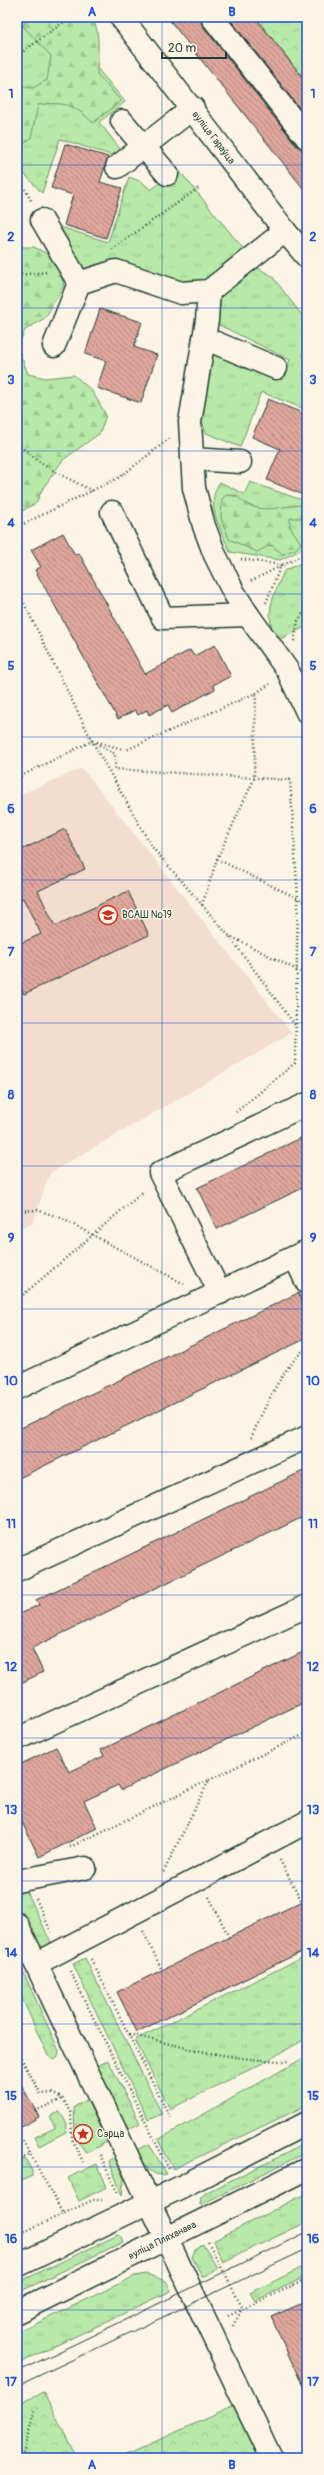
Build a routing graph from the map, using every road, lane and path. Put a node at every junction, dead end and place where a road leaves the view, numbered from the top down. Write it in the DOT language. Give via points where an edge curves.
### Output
graph roads {
  1 [pos="121,17"];
  2 [pos="212,17"];
  3 [pos="66,21"];
  4 [pos="17,56"];
  5 [pos="193,108"];
  6 [pos="122,121"];
  7 [pos="307,138"];
  8 [pos="144,146"];
  9 [pos="117,167"];
  10 [pos="167,174"];
  11 [pos="17,175"];
  12 [pos="200,187"];
  13 [pos="42,220"];
  14 [pos="285,231"];
  15 [pos="106,253"];
  16 [pos="307,257"];
  17 [pos="56,271"];
  18 [pos="17,275"];
  19 [pos="79,284"];
  20 [pos="209,291"];
  21 [pos="204,338"];
  22 [pos="54,346"];
  23 [pos="276,368"];
  24 [pos="190,422"];
  25 [pos="17,444"];
  26 [pos="192,459"];
  27 [pos="240,462"];
  28 [pos="92,491"];
  29 [pos="112,512"];
  30 [pos="17,527"];
  31 [pos="307,553"];
  32 [pos="216,555"];
  33 [pos="281,565"];
  34 [pos="17,589"];
  35 [pos="233,591"];
  36 [pos="307,607"];
  37 [pos="252,621"];
  38 [pos="288,671"];
  39 [pos="256,693"];
  40 [pos="307,712"];
  41 [pos="92,741"];
  42 [pos="17,778"];
  43 [pos="254,779"];
  44 [pos="217,859"];
  45 [pos="298,898"];
  46 [pos="307,902"];
  47 [pos="202,905"];
  48 [pos="228,935"];
  49 [pos="295,971"];
  50 [pos="307,975"];
  51 [pos="295,1025"];
  52 [pos="295,1063"];
  53 [pos="307,1104"];
  54 [pos="17,1211"];
  55 [pos="301,1254"];
  56 [pos="307,1284"];
  57 [pos="214,1295"];
  58 [pos="307,1347"];
  59 [pos="17,1388"];
  60 [pos="307,1437"];
  61 [pos="237,1469"];
  62 [pos="17,1570"];
  63 [pos="307,1606"];
  64 [pos="307,1733"];
  65 [pos="17,1739"];
  66 [pos="208,1780"];
  67 [pos="307,1822"];
  68 [pos="65,1850"];
  69 [pos="277,1854"];
  70 [pos="86,1868"];
  71 [pos="22,1880"];
  72 [pos="206,1890"];
  73 [pos="302,1902"];
  74 [pos="143,1915"];
  75 [pos="17,1924"];
  76 [pos="229,1937"];
  77 [pos="60,1951"];
  78 [pos="88,1952"];
  79 [pos="36,1964"];
  80 [pos="162,1970"];
  81 [pos="129,2034"];
  82 [pos="17,2051"];
  83 [pos="288,2061"];
  84 [pos="62,2099"];
  85 [pos="35,2110"];
  86 [pos="171,2119"];
  87 [pos="307,2123"];
  88 [pos="149,2130"];
  89 [pos="23,2141"];
  90 [pos="30,2154"];
  91 [pos="100,2155"];
  92 [pos="17,2160"];
  93 [pos="83,2162"];
  94 [pos="307,2169"];
  95 [pos="120,2199"];
  96 [pos="106,2200"];
  97 [pos="149,2202"];
  98 [pos="64,2214"];
  99 [pos="17,2235"];
  100 [pos="167,2238"];
  101 [pos="17,2266"];
  102 [pos="307,2279"];
  103 [pos="243,2309"];
  104 [pos="17,2312"];
  105 [pos="34,2408"];
  106 [pos="22,2458"];
  107 [pos="271,2458"];
  1 -- 5 [label="main road, вуліца Гараўца"];
  2 -- 7 [label="main road"];
  3 -- 4 [label="path"];
  5 -- 8 [label="main road"];
  5 -- 14 [label="main road, вуліца Гараўца"];
  6 -- 8 [label="main road"];
  8 -- 9 [label="main road"];
  8 -- 10 [label="main road"];
  11 -- 13 [label="path"];
  12 -- 15 [label="path"];
  13 -- 19 [label="main road"];
  14 -- 16 [label="main road, вуліца Гараўца"];
  14 -- 20 [label="main road"];
  17 -- 18 [label="path"];
  19 -- 20 [label="main road" via="116,271 181,293"];
  19 -- 22 [label="main road"];
  20 -- 21 [label="main road"];
  21 -- 23 [label="main road"];
  21 -- 24 [label="main road"];
  24 -- 26 [label="main road"];
  24 -- 28 [label="path" via="120,477"];
  25 -- 28 [label="path" via="45,466"];
  26 -- 27 [label="main road"];
  26 -- 32 [label="main road" via="194,488 204,526"];
  28 -- 30 [label="path"];
  29 -- 37 [label="main road" via="163,618"];
  31 -- 33 [label="path"];
  32 -- 33 [label="path"];
  32 -- 35 [label="main road"];
  33 -- 35 [label="path"];
  33 -- 37 [label="path"];
  34 -- 41 [label="path"];
  35 -- 37 [label="main road"];
  36 -- 38 [label="path" via="298,621"];
  37 -- 38 [label="main road"];
  38 -- 39 [label="path"];
  38 -- 40 [label="main road"];
  39 -- 41 [label="path" via="126,750"];
  39 -- 43 [label="path"];
  41 -- 42 [label="path"];
  41 -- 43 [label="path" via="115,754 115,769"];
  41 -- 47 [label="path" via="152,847"];
  43 -- 44 [label="path"];
  43 -- 45 [label="path" via="290,780"];
  44 -- 45 [label="path"];
  44 -- 47 [label="path"];
  45 -- 46 [label="path"];
  45 -- 49 [label="path"];
  47 -- 48 [label="path"];
  48 -- 49 [label="path"];
  48 -- 51 [label="path"];
  49 -- 50 [label="path"];
  49 -- 51 [label="path"];
  51 -- 52 [label="path"];
  53 -- 57 [label="main road" via="160,1174"];
  54 -- 57 [label="path" via="37,1210 59,1217"];
  55 -- 56 [label="main road"];
  55 -- 57 [label="main road"];
  57 -- 59 [label="main road"];
  58 -- 61 [label="path" via="295,1357 264,1409"];
  60 -- 61 [label="main road"];
  61 -- 62 [label="main road"];
  63 -- 65 [label="main road"];
  64 -- 66 [label="path"];
  66 -- 68 [label="path"];
  66 -- 74 [label="path"];
  67 -- 74 [label="main road"];
  69 -- 73 [label="path"];
  70 -- 71 [label="main road"];
  71 -- 77 [label="path"];
  72 -- 76 [label="path"];
  74 -- 77 [label="main road"];
  74 -- 80 [label="path"];
  75 -- 79 [label="main road"];
  77 -- 79 [label="main road"];
  77 -- 88 [label="path"];
  78 -- 81 [label="path"];
  79 -- 97 [label="main road"];
  81 -- 83 [label="path" via="223,2056 255,2061"];
  81 -- 86 [label="path"];
  82 -- 84 [label="path" via="41,2094 52,2093"];
  84 -- 85 [label="path"];
  84 -- 93 [label="path" via="71,2112 72,2139"];
  87 -- 97 [label="main road"];
  89 -- 90 [label="path"];
  90 -- 92 [label="path"];
  90 -- 98 [label="path"];
  91 -- 95 [label="path"];
  94 -- 100 [label="main road, вуліца Пляханава"];
  96 -- 98 [label="path" via="93,2200"];
  97 -- 100 [label="main road"];
  97 -- 101 [label="main road"];
  98 -- 99 [label="path"];
  100 -- 104 [label="main road, вуліца Пляханава"];
  100 -- 107 [label="main road"];
  102 -- 103 [label="path"];
  105 -- 106 [label="path"];
}
